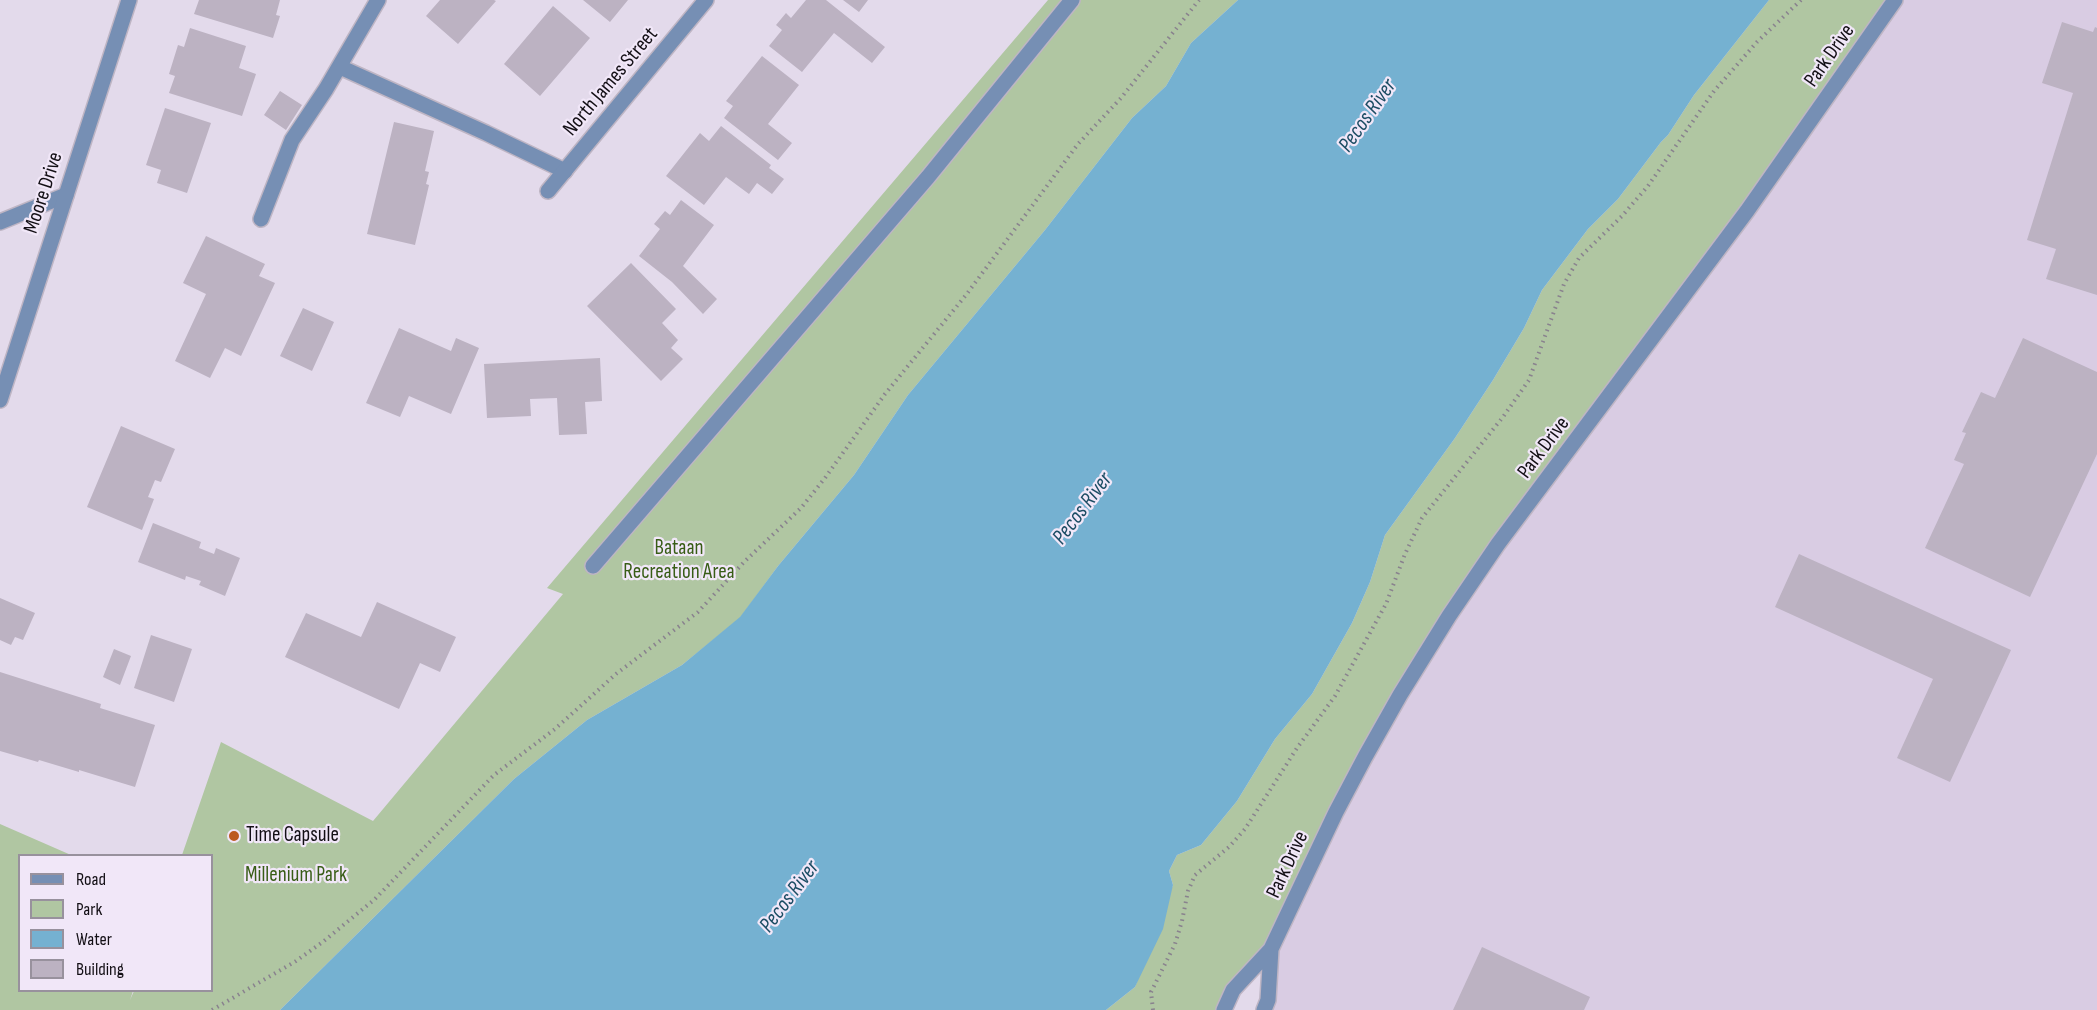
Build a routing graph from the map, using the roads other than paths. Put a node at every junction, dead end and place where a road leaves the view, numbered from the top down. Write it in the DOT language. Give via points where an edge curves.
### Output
graph roads {
  1 [pos="129,0"];
  2 [pos="378,0"];
  3 [pos="706,0"];
  4 [pos="1072,0"];
  5 [pos="1895,0"];
  6 [pos="340,67"];
  7 [pos="565,171"];
  8 [pos="548,191"];
  9 [pos="66,195"];
  10 [pos="261,219"];
  11 [pos="0,222"];
  12 [pos="0,400"];
  13 [pos="593,566"];
  14 [pos="1271,949"];
  15 [pos="1224,1010"];
  16 [pos="1264,1010"];
  1 -- 9 [label="street, Moore Drive"];
  2 -- 6 [label="street"];
  3 -- 7 [label="street, North James Street"];
  4 -- 13 [label="street" via="928,177"];
  5 -- 14 [label="street, Park Drive" via="1747,211 1498,544 1449,616 1365,757"];
  6 -- 7 [label="street"];
  6 -- 10 [label="street" via="292,140"];
  7 -- 8 [label="street, North James Street"];
  9 -- 11 [label="street"];
  9 -- 12 [label="street, Moore Drive"];
  14 -- 15 [label="street, Park Drive" via="1233,990"];
  14 -- 16 [label="street, Park Drive"];
}
